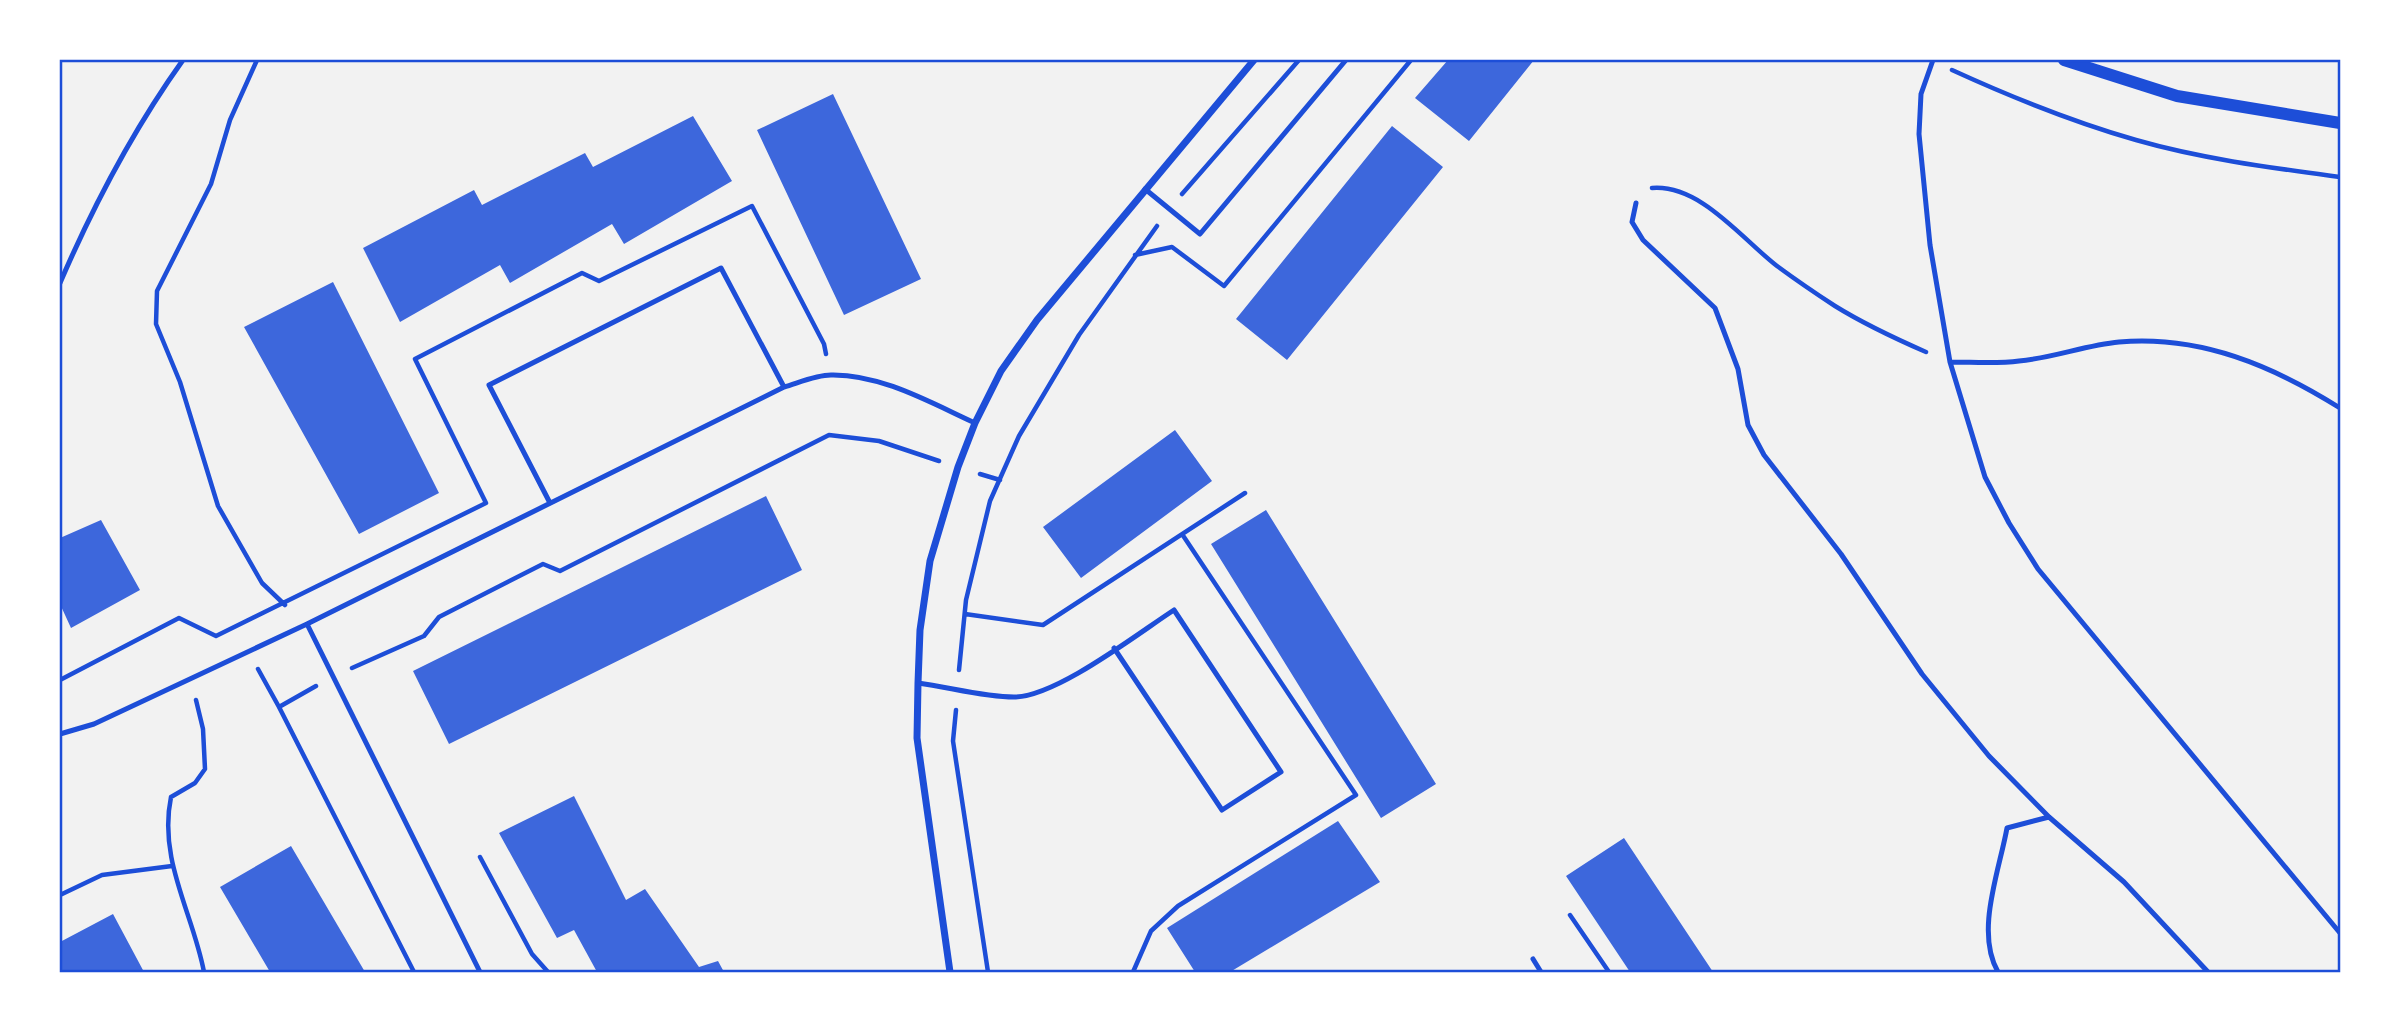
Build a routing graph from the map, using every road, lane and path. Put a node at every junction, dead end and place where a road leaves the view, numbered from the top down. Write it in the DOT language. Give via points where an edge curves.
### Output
graph roads {
  1 [pos="183,60"];
  2 [pos="257,60"];
  3 [pos="1254,60"];
  4 [pos="1299,60"];
  5 [pos="1346,60"];
  6 [pos="1411,60"];
  7 [pos="2064,60"];
  8 [pos="1933,61"];
  9 [pos="2340,123"];
  10 [pos="2340,177"];
  11 [pos="1144,189"];
  12 [pos="1636,203"];
  13 [pos="1170,209"];
  14 [pos="1134,255"];
  15 [pos="60,283"];
  16 [pos="1950,362"];
  17 [pos="784,387"];
  18 [pos="2340,408"];
  19 [pos="975,423"];
  20 [pos="958,467"];
  21 [pos="1000,480"];
  22 [pos="1245,493"];
  23 [pos="550,503"];
  24 [pos="285,605"];
  25 [pos="965,614"];
  26 [pos="307,624"];
  27 [pos="1114,649"];
  28 [pos="244,673"];
  29 [pos="333,677"];
  30 [pos="192,678"];
  31 [pos="60,680"];
  32 [pos="918,683"];
  33 [pos="958,688"];
  34 [pos="208,692"];
  35 [pos="196,699"];
  36 [pos="279,707"];
  37 [pos="60,734"];
  38 [pos="2049,817"];
  39 [pos="480,857"];
  40 [pos="172,866"];
  41 [pos="60,895"];
  42 [pos="1570,915"];
  43 [pos="2340,933"];
  44 [pos="1533,959"];
  45 [pos="204,972"];
  46 [pos="414,972"];
  47 [pos="480,972"];
  48 [pos="548,972"];
  49 [pos="950,972"];
  50 [pos="988,972"];
  51 [pos="1541,972"];
  52 [pos="1609,972"];
  53 [pos="1998,972"];
  54 [pos="2208,972"];
  1 -- 15 [label="lane" via="148,108 91,210"];
  2 -- 24 [label="path" via="230,120 211,184 157,290 156,324 180,383 218,506 262,583"];
  3 -- 11 [label="street"];
  4 -- 13 [label="path"];
  5 -- 13 [label="lane" via="1200,234"];
  6 -- 14 [label="path" via="1224,286 1172,247"];
  7 -- 9 [label="street" via="2176,96"];
  8 -- 10 [label="path" via="2008,96 2137,140"];
  8 -- 16 [label="lane" via="1921,94 1919,134 1930,245"];
  11 -- 13 [label="lane"];
  11 -- 19 [label="street" via="1037,320 1001,371"];
  12 -- 16 [label="path" via="1650,188 1666,187 1692,198 1836,306 1881,333"];
  12 -- 38 [label="lane" via="1632,222 1643,240 1715,308 1738,369 1748,425 1764,455 1841,554 1922,674 1989,756"];
  13 -- 14 [label="path"];
  14 -- 21 [label="path" via="1079,335 1019,436"];
  16 -- 18 [label="lane" via="2018,361 2118,342 2171,340 2268,367"];
  16 -- 43 [label="lane" via="1986,477 2038,569"];
  17 -- 19 [label="lane" via="830,375 871,380"];
  17 -- 23 [label="lane"];
  17 -- 23 [label="lane" via="721,268 489,385"];
  19 -- 20 [label="street"];
  20 -- 21 [label="path"];
  20 -- 29 [label="path" via="879,441 829,435 560,571 543,564 439,617 424,635"];
  20 -- 32 [label="street" via="930,561"];
  21 -- 25 [label="path" via="990,501"];
  22 -- 25 [label="path" via="1043,625"];
  23 -- 26 [label="lane"];
  24 -- 26 [label="path"];
  24 -- 31 [label="path" via="216,636 179,618"];
  25 -- 33 [label="path"];
  26 -- 29 [label="lane"];
  26 -- 30 [label="lane"];
  27 -- 27 [label="lane" via="1174,610 1281,772 1222,810"];
  27 -- 33 [label="lane" via="1066,680 1037,692 1015,697"];
  28 -- 36 [label="path" via="257,667"];
  29 -- 36 [label="path"];
  29 -- 47 [label="lane"];
  30 -- 35 [label="path"];
  30 -- 37 [label="lane" via="94,724"];
  32 -- 33 [label="lane"];
  32 -- 49 [label="street" via="918,738"];
  33 -- 50 [label="path" via="953,741"];
  34 -- 35 [label="path"];
  35 -- 40 [label="path" via="205,769 195,783 171,797 166,819"];
  36 -- 46 [label="path"];
  38 -- 53 [label="lane" via="2007,828 1987,937 1990,960"];
  38 -- 54 [label="lane" via="2124,883"];
  39 -- 48 [label="path" via="532,954"];
  40 -- 41 [label="path" via="102,875"];
  40 -- 45 [label="path"];
  42 -- 52 [label="path"];
  44 -- 51 [label="lane"];
}
